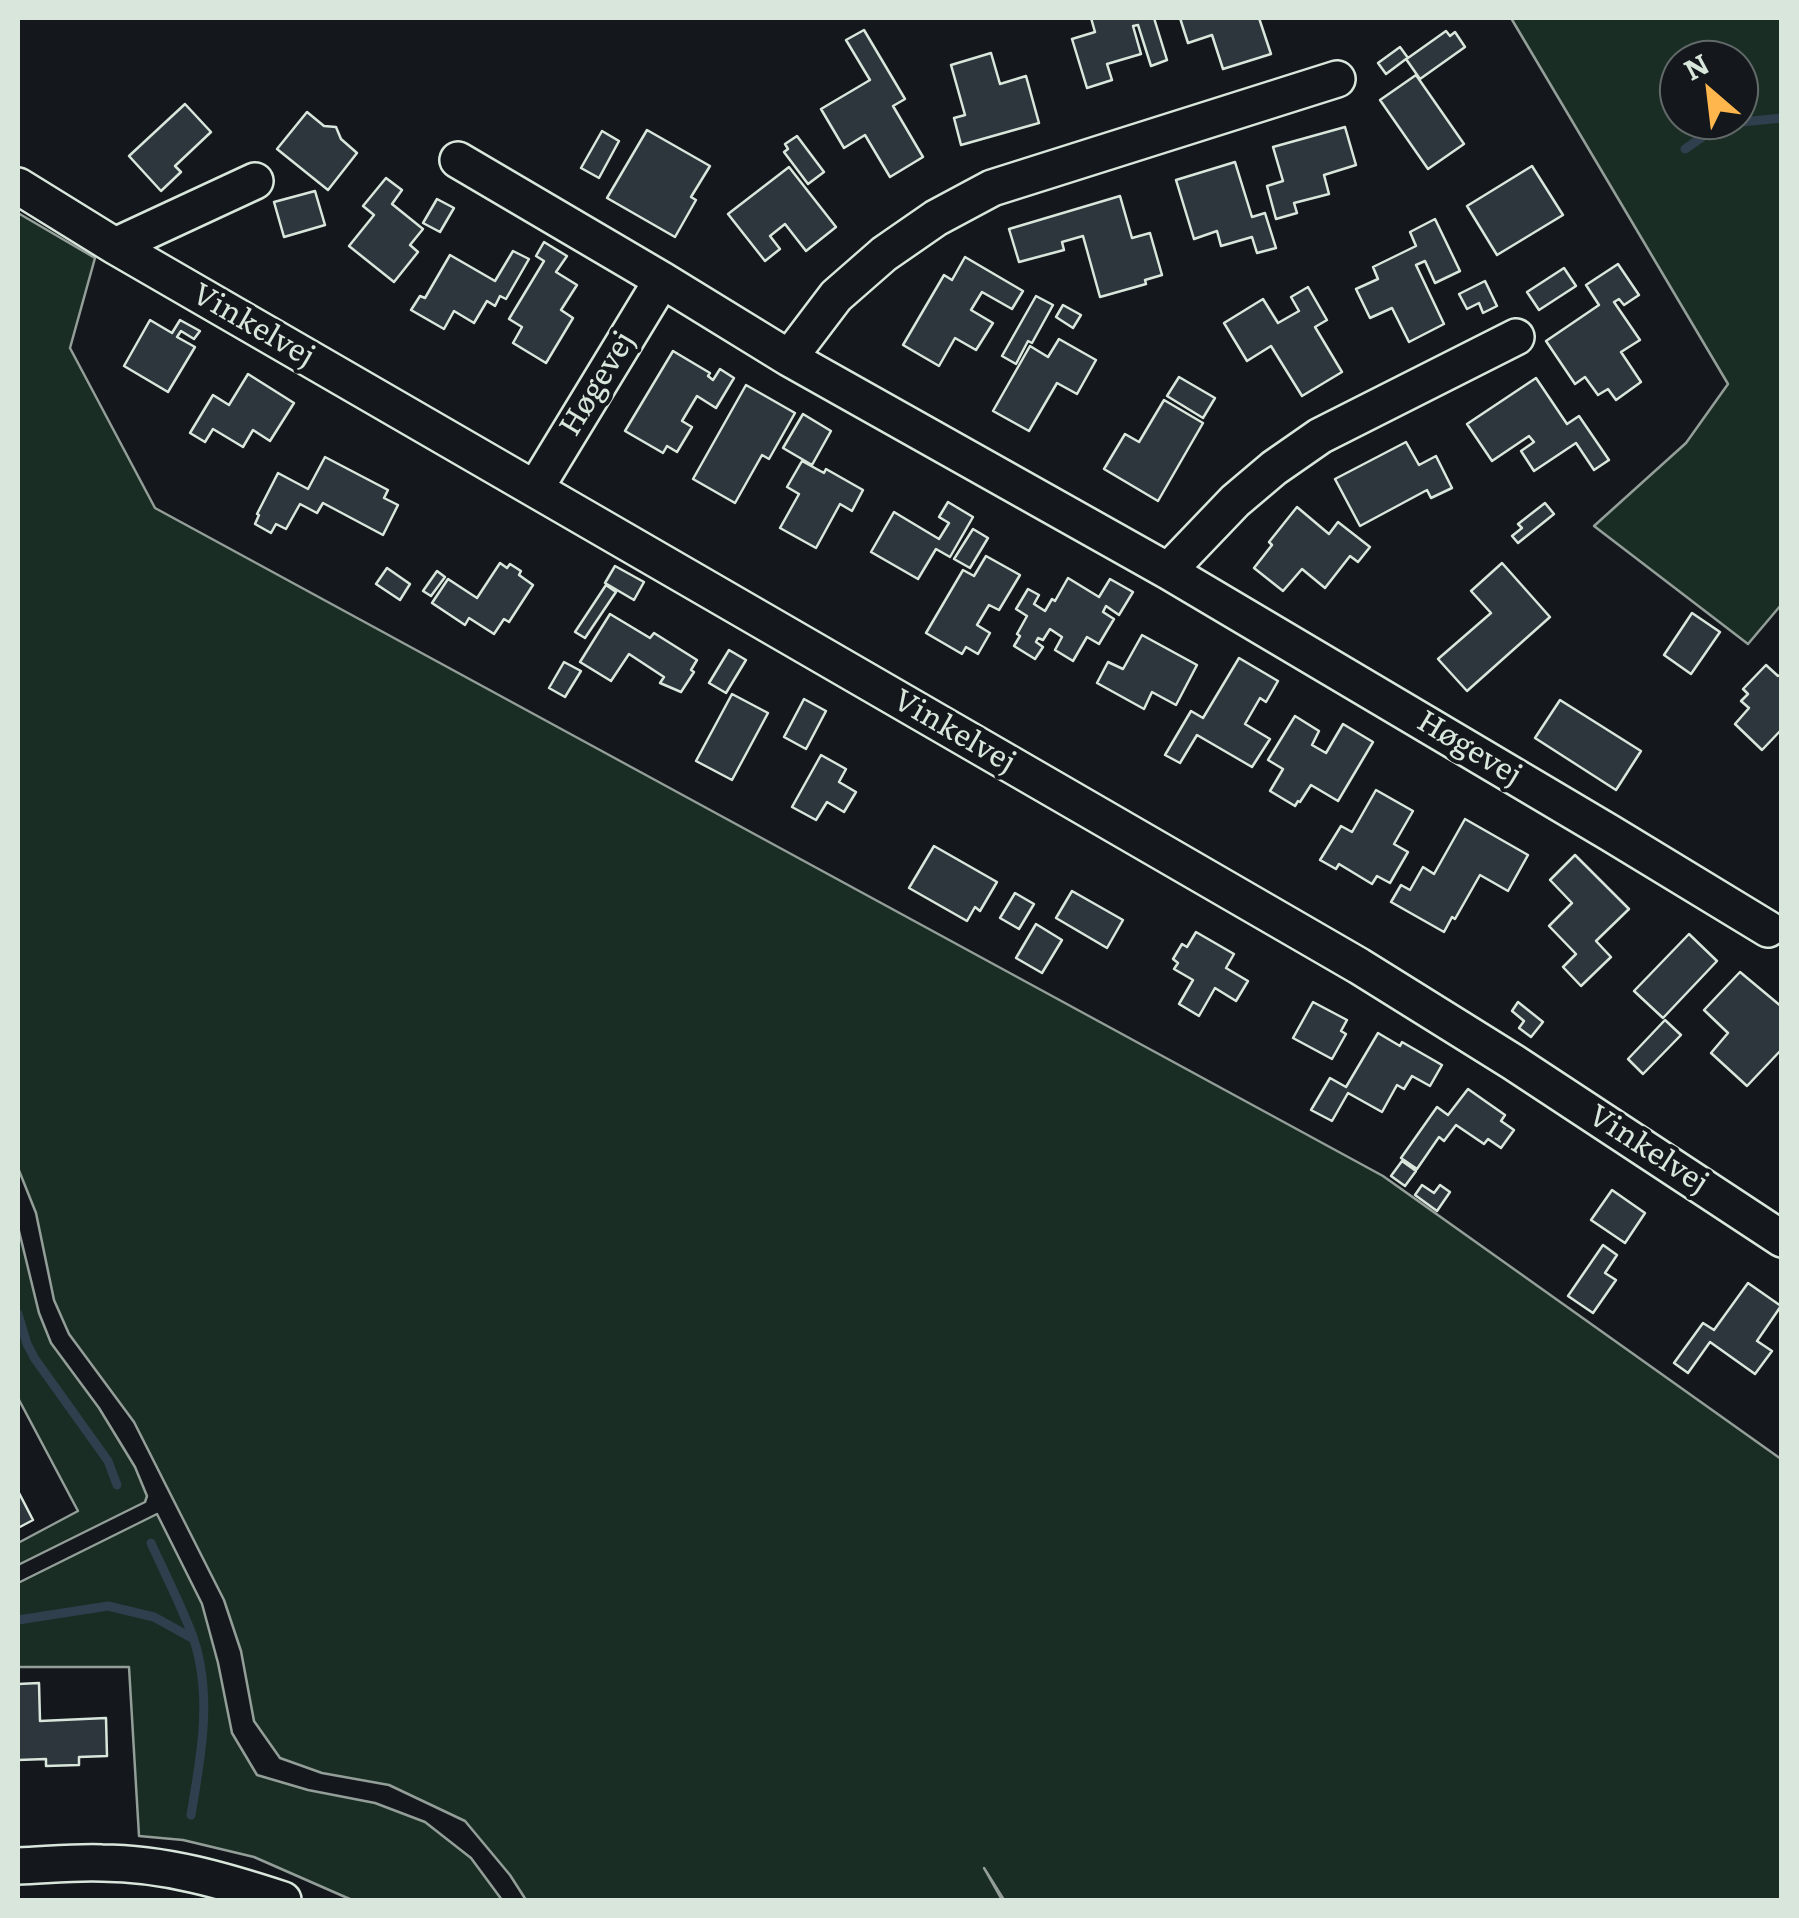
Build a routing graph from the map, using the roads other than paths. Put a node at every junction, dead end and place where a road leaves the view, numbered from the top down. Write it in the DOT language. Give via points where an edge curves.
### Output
graph roads {
  1 [pos="1336,79"];
  2 [pos="458,160"];
  3 [pos="255,181"];
  4 [pos="18,186"];
  5 [pos="114,246"];
  6 [pos="662,280"];
  7 [pos="1516,337"];
  8 [pos="789,358"];
  9 [pos="535,488"];
  10 [pos="1168,572"];
  11 [pos="1768,929"];
  12 [pos="1782,1239"];
  13 [pos="18,1866"];
  14 [pos="239,1894"];
  15 [pos="283,1900"];
  1 -- 8 [label="street" via="992,188 884,254 836,296"];
  2 -- 6 [label="street, Høgevej"];
  3 -- 5 [label="street"];
  4 -- 5 [label="street, Vinkelvej"];
  5 -- 9 [label="street, Vinkelvej"];
  6 -- 8 [label="street, Høgevej"];
  6 -- 9 [label="street, Høgevej"];
  7 -- 10 [label="street" via="1320,436 1235,501"];
  8 -- 10 [label="street, Høgevej"];
  9 -- 12 [label="street, Vinkelvej" via="1359,966"];
  10 -- 11 [label="street, Høgevej"];
  13 -- 14 [label="street" via="105,1862 181,1871"];
  14 -- 15 [label="street"];
}
